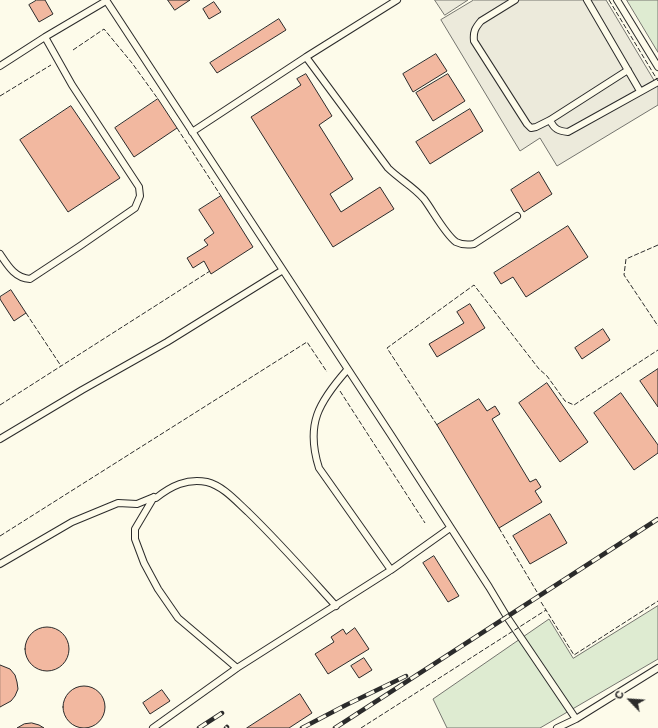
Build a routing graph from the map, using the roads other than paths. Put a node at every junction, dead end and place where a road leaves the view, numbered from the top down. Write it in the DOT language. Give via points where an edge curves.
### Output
graph roads {
  1 [pos="106,0"];
  2 [pos="397,0"];
  3 [pos="515,0"];
  4 [pos="587,0"];
  5 [pos="617,0"];
  6 [pos="45,37"];
  7 [pos="306,57"];
  8 [pos="0,66"];
  9 [pos="658,67"];
  10 [pos="628,70"];
  11 [pos="658,82"];
  12 [pos="640,91"];
  13 [pos="550,120"];
  14 [pos="192,132"];
  15 [pos="517,216"];
  16 [pos="0,254"];
  17 [pos="283,270"];
  18 [pos="347,370"];
  19 [pos="0,439"];
  20 [pos="154,497"];
  21 [pos="450,528"];
  22 [pos="0,564"];
  23 [pos="391,570"];
  24 [pos="336,606"];
  25 [pos="236,668"];
  26 [pos="658,668"];
  27 [pos="576,719"];
  28 [pos="153,728"];
  29 [pos="557,728"];
  1 -- 6 [label="lane"];
  1 -- 14 [label="lane"];
  2 -- 7 [label="lane"];
  3 -- 13 [label="lane" via="481,21 474,30 474,40 527,124 532,128"];
  4 -- 10 [label="lane"];
  5 -- 9 [label="lane"];
  6 -- 8 [label="lane"];
  6 -- 16 [label="lane" via="72,85 139,187 140,196 135,208 30,279 16,275"];
  7 -- 14 [label="lane"];
  7 -- 15 [label="lane" via="388,168 423,198 457,242 474,244"];
  10 -- 12 [label="lane"];
  10 -- 13 [label="lane"];
  11 -- 12 [label="lane"];
  12 -- 13 [label="lane" via="568,132 554,128"];
  14 -- 17 [label="lane"];
  17 -- 18 [label="lane"];
  17 -- 19 [label="lane" via="167,342"];
  18 -- 21 [label="lane"];
  18 -- 23 [label="lane" via="329,390 320,407 313,438 314,452 319,468"];
  20 -- 22 [label="lane" via="137,504 118,503 72,522"];
  20 -- 24 [label="lane" via="179,483 208,482 219,488 273,536"];
  20 -- 25 [label="lane" via="135,529 135,539 144,564 178,618"];
  21 -- 23 [label="lane"];
  21 -- 27 [label="lane"];
  23 -- 24 [label="lane"];
  24 -- 25 [label="lane"];
  25 -- 28 [label="lane"];
  26 -- 27 [label="lane"];
  27 -- 29 [label="lane"];
}
